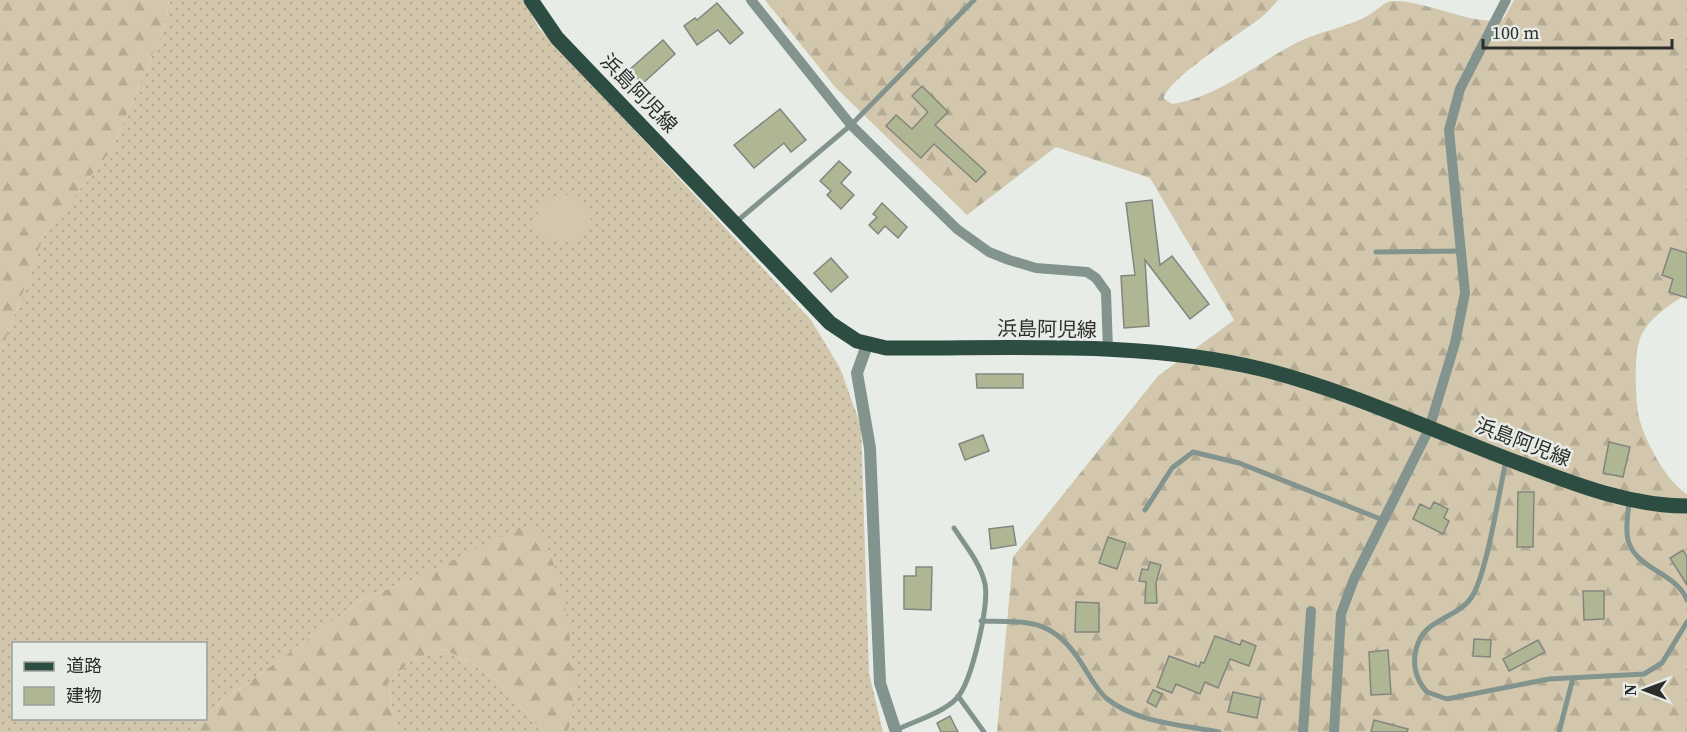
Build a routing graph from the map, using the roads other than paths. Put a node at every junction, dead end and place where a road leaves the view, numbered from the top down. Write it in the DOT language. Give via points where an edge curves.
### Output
graph roads {
  1 [pos="531,0"];
  2 [pos="751,0"];
  3 [pos="974,0"];
  4 [pos="1506,0"];
  5 [pos="851,125"];
  6 [pos="735,224"];
  7 [pos="1462,251"];
  8 [pos="1376,252"];
  9 [pos="867,345"];
  10 [pos="1108,350"];
  11 [pos="1429,429"];
  12 [pos="1507,459"];
  13 [pos="1629,500"];
  14 [pos="1687,506"];
  15 [pos="1145,510"];
  16 [pos="1383,520"];
  17 [pos="954,528"];
  18 [pos="1687,600"];
  19 [pos="1311,611"];
  20 [pos="981,621"];
  21 [pos="1687,622"];
  22 [pos="1573,678"];
  23 [pos="958,696"];
  24 [pos="895,731"];
  25 [pos="984,732"];
  26 [pos="1219,732"];
  27 [pos="1303,732"];
  28 [pos="1334,732"];
  29 [pos="1559,732"];
  1 -- 6 [label="main road, 浜島阿児線" via="557,38"];
  2 -- 5 [label="street"];
  3 -- 5 [label="lane"];
  4 -- 7 [label="street" via="1461,89 1449,130"];
  5 -- 6 [label="lane"];
  5 -- 10 [label="street" via="945,218 989,252 1021,264 1087,272 1096,278 1106,292"];
  6 -- 9 [label="main road, 浜島阿児線" via="830,323"];
  7 -- 8 [label="lane"];
  7 -- 11 [label="street" via="1465,293 1455,343"];
  9 -- 10 [label="main road, 浜島阿児線"];
  9 -- 24 [label="street" via="856,374 870,448 880,683"];
  10 -- 11 [label="main road, 浜島阿児線" via="1176,355 1261,369"];
  11 -- 12 [label="main road, 浜島阿児線"];
  11 -- 16 [label="street"];
  12 -- 13 [label="main road, 浜島阿児線"];
  12 -- 22 [label="lane" via="1476,588 1460,609 1422,635 1415,652 1417,679 1427,692 1447,699"];
  13 -- 14 [label="main road, 浜島阿児線"];
  13 -- 18 [label="lane" via="1627,526 1631,548 1641,560 1682,589"];
  15 -- 16 [label="lane" via="1172,468 1192,452 1239,463"];
  16 -- 28 [label="street" via="1341,614"];
  17 -- 20 [label="lane" via="985,582"];
  19 -- 27 [label="street"];
  20 -- 23 [label="lane" via="968,676"];
  20 -- 26 [label="lane" via="1043,625 1069,645 1099,690 1117,705 1142,717"];
  21 -- 22 [label="lane" via="1672,650 1653,670 1634,676"];
  22 -- 29 [label="lane"];
  23 -- 24 [label="lane" via="949,705"];
  23 -- 25 [label="lane"];
}
